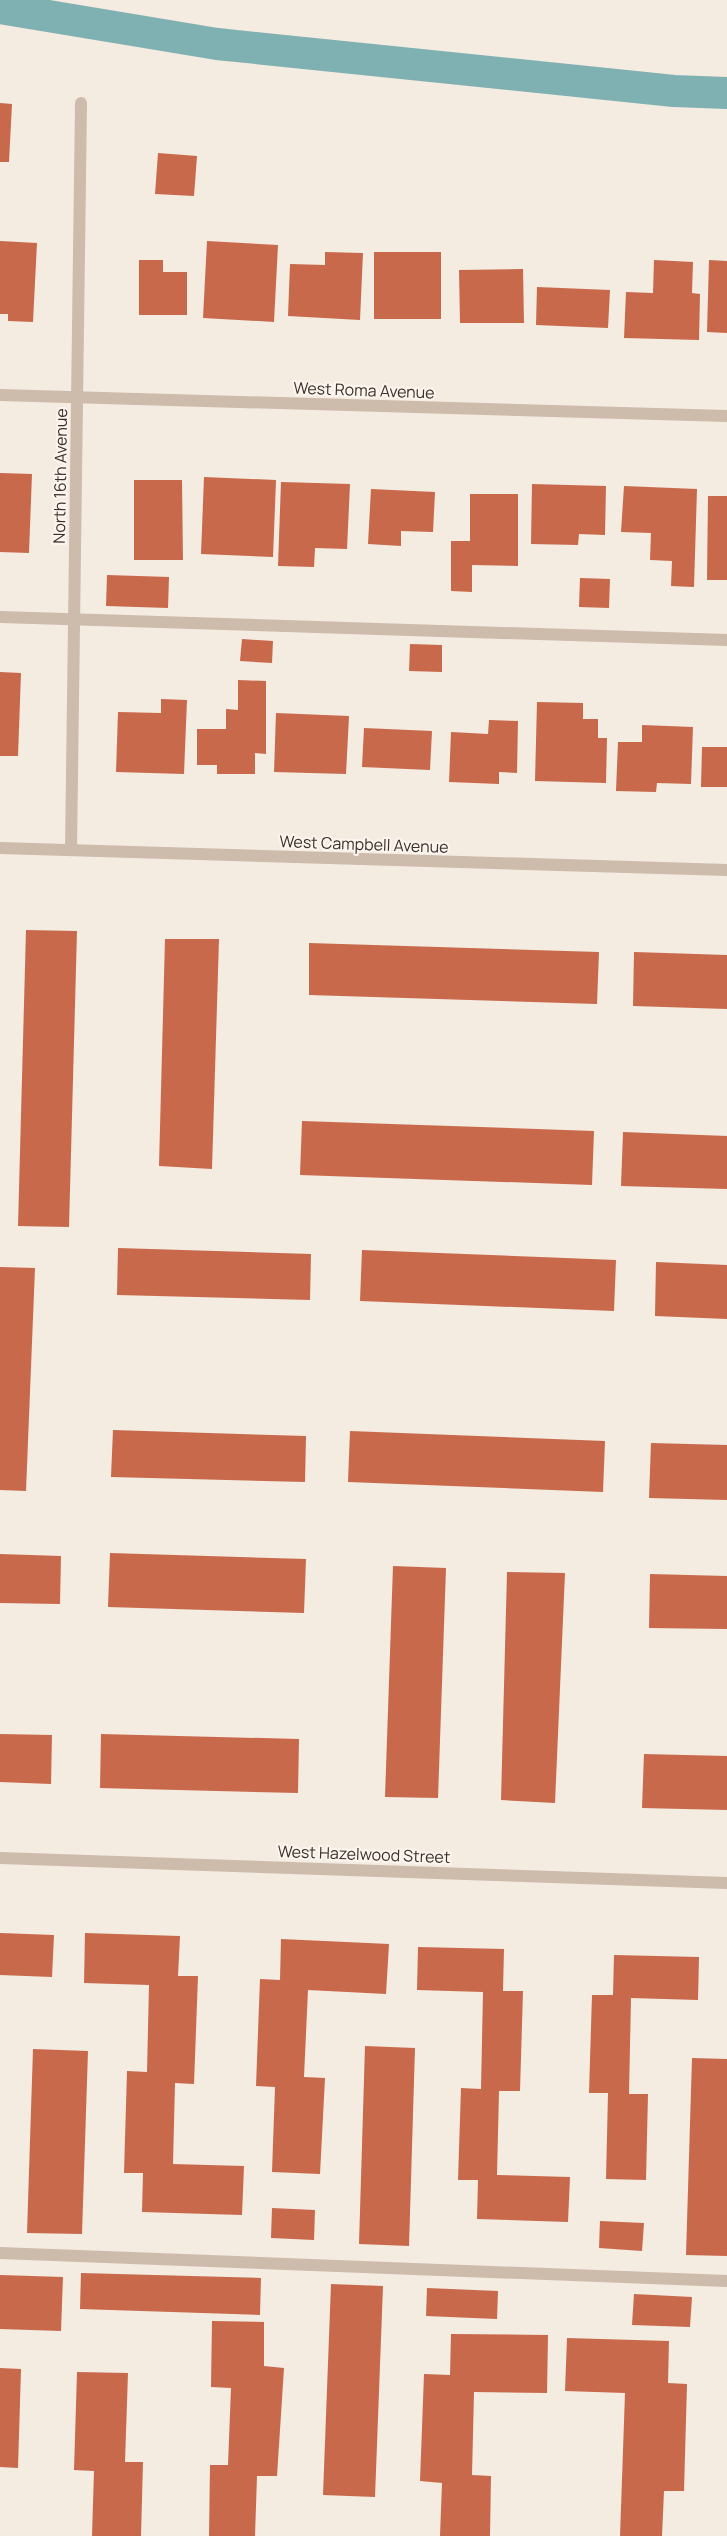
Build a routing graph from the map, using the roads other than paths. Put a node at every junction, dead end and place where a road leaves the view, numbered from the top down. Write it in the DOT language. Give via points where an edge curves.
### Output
graph roads {
  1 [pos="82,103"];
  2 [pos="0,395"];
  3 [pos="77,398"];
  4 [pos="727,416"];
  5 [pos="0,616"];
  6 [pos="74,618"];
  7 [pos="727,640"];
  8 [pos="0,848"];
  9 [pos="71,850"];
  10 [pos="727,870"];
  11 [pos="0,1858"];
  12 [pos="727,1883"];
  13 [pos="0,2253"];
  14 [pos="727,2281"];
  1 -- 3 [label="street, North 16th Avenue"];
  2 -- 3 [label="street, West Roma Avenue"];
  3 -- 4 [label="street, West Roma Avenue"];
  3 -- 6 [label="street, North 16th Avenue"];
  5 -- 6 [label="street"];
  6 -- 7 [label="street"];
  6 -- 9 [label="street, North 16th Avenue"];
  8 -- 9 [label="street, West Campbell Avenue"];
  9 -- 10 [label="street, West Campbell Avenue"];
  11 -- 12 [label="street, West Hazelwood Street"];
  13 -- 14 [label="street"];
}
